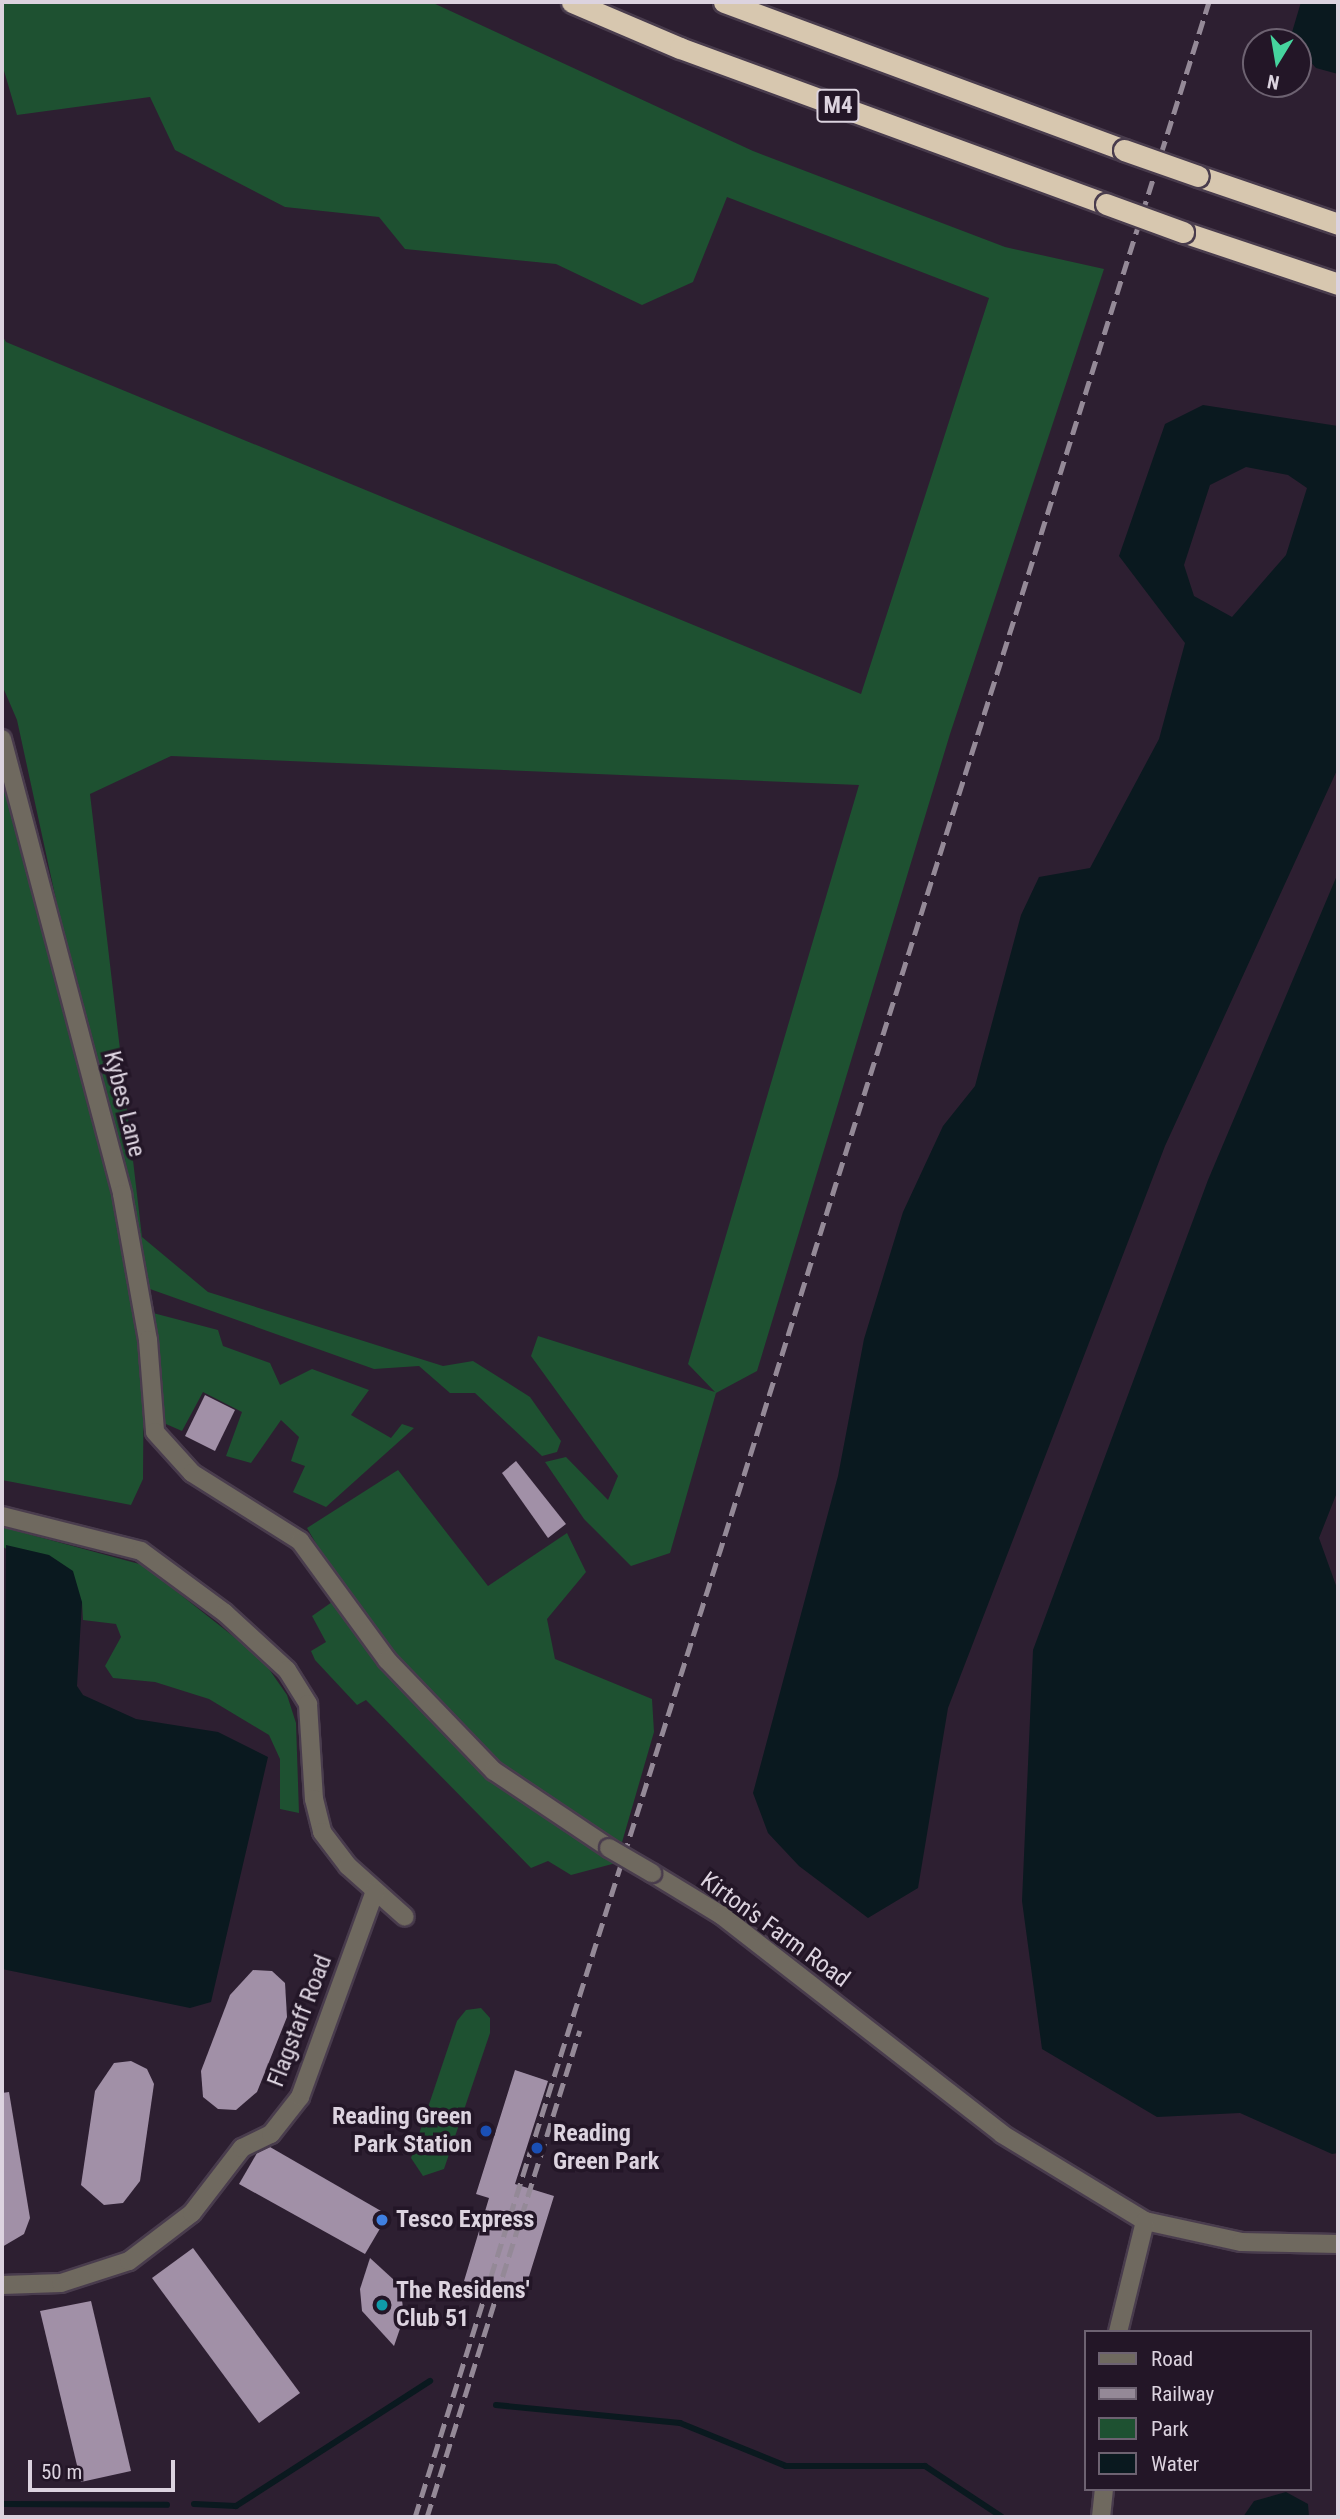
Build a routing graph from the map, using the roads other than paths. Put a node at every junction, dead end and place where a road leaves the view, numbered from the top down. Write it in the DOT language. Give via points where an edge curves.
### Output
graph roads {
  1 [pos="572,2"];
  2 [pos="724,2"];
  3 [pos="1338,224"];
  4 [pos="1338,284"];
  5 [pos="2,739"];
  6 [pos="192,1473"];
  7 [pos="2,1516"];
  8 [pos="375,1891"];
  9 [pos="405,1917"];
  10 [pos="1145,2221"];
  11 [pos="1338,2244"];
  12 [pos="2,2285"];
  13 [pos="1118,2330"];
  14 [pos="1104,2491"];
  15 [pos="1101,2517"];
  1 -- 4 [label="highway, M4, bridge" via="680,48"];
  2 -- 3 [label="highway, M4, bridge"];
  5 -- 6 [label="street, Kybes Lane" via="121,1194 148,1340 155,1432"];
  6 -- 10 [label="street, Kirton's Farm Road, bridge" via="285,1527 387,1660 494,1771 609,1849 721,1915 1002,2134"];
  7 -- 8 [label="street" via="141,1551 225,1613 287,1670 309,1704 314,1799 322,1832"];
  8 -- 9 [label="street"];
  8 -- 12 [label="street, Flagstaff Road" via="300,2097 271,2134 242,2148 192,2213 129,2261 61,2283"];
  10 -- 11 [label="street, Kirton's Farm Road" via="1241,2242"];
  10 -- 13 [label="street"];
  14 -- 15 [label="street"];
}
